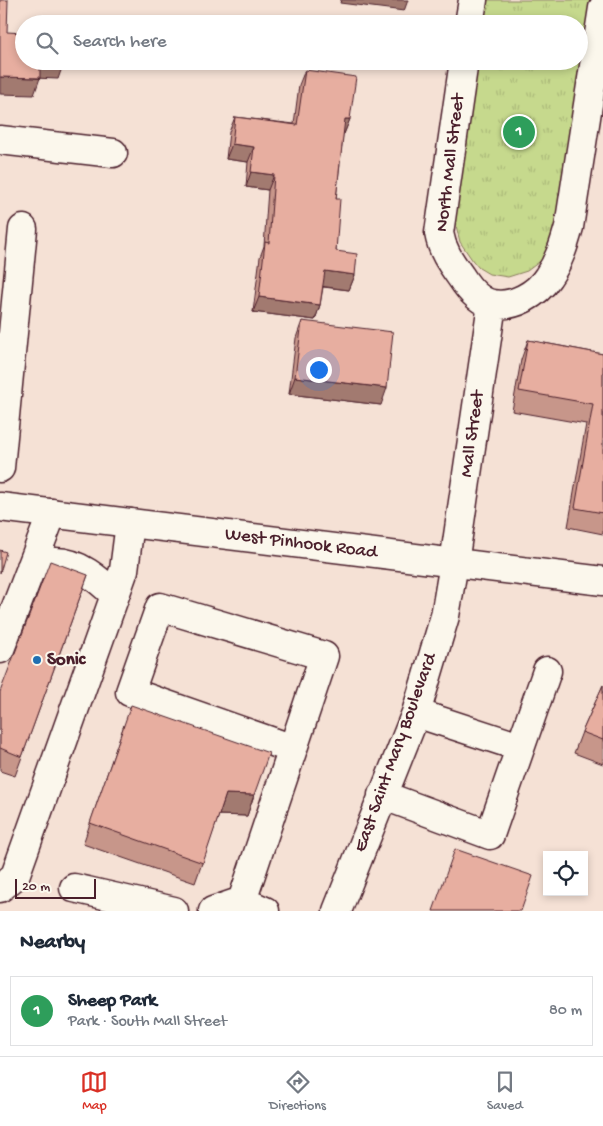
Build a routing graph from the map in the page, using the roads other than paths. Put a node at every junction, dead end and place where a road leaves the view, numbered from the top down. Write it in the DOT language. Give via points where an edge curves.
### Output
graph roads {
  1 [pos="473,0"];
  2 [pos="603,8"];
  3 [pos="470,15"];
  4 [pos="463,70"];
  5 [pos="0,140"];
  6 [pos="113,153"];
  7 [pos="22,229"];
  8 [pos="492,304"];
  9 [pos="1,452"];
  10 [pos="0,507"];
  11 [pos="52,513"];
  12 [pos="130,523"];
  13 [pos="454,563"];
  14 [pos="31,567"];
  15 [pos="603,581"];
  16 [pos="115,595"];
  17 [pos="0,649"];
  18 [pos="547,671"];
  19 [pos="88,673"];
  20 [pos="416,713"];
  21 [pos="520,747"];
  22 [pos="293,749"];
  23 [pos="382,796"];
  24 [pos="4,854"];
  25 [pos="0,888"];
  26 [pos="74,888"];
  27 [pos="253,906"];
  28 [pos="174,911"];
  29 [pos="213,911"];
  30 [pos="337,911"];
  1 -- 3 [label="street"];
  2 -- 8 [label="street" via="563,248 537,290 512,304"];
  4 -- 8 [label="street, North Mall Street" via="439,233 441,246 465,283 474,294"];
  5 -- 6 [label="street"];
  7 -- 9 [label="street"];
  8 -- 13 [label="street, Mall Street"];
  10 -- 11 [label="street, West Pinhook Road"];
  11 -- 12 [label="street, West Pinhook Road"];
  11 -- 14 [label="street"];
  12 -- 13 [label="street, West Pinhook Road"];
  12 -- 16 [label="street" via="124,570"];
  13 -- 15 [label="street, West Pinhook Road"];
  13 -- 20 [label="street, East Saint Mary Boulevard" via="445,616"];
  14 -- 16 [label="street" via="56,562 79,567 96,577"];
  14 -- 17 [label="street"];
  16 -- 19 [label="street"];
  18 -- 21 [label="street"];
  19 -- 24 [label="street" via="71,697"];
  19 -- 25 [label="street" via="15,876"];
  20 -- 21 [label="street"];
  20 -- 23 [label="street, East Saint Mary Boulevard"];
  21 -- 23 [label="street" via="490,835"];
  22 -- 22 [label="street" via="324,656 160,607 130,692"];
  22 -- 27 [label="street"];
  23 -- 30 [label="street, East Saint Mary Boulevard"];
  26 -- 28 [label="street"];
  27 -- 29 [label="street"];
}
